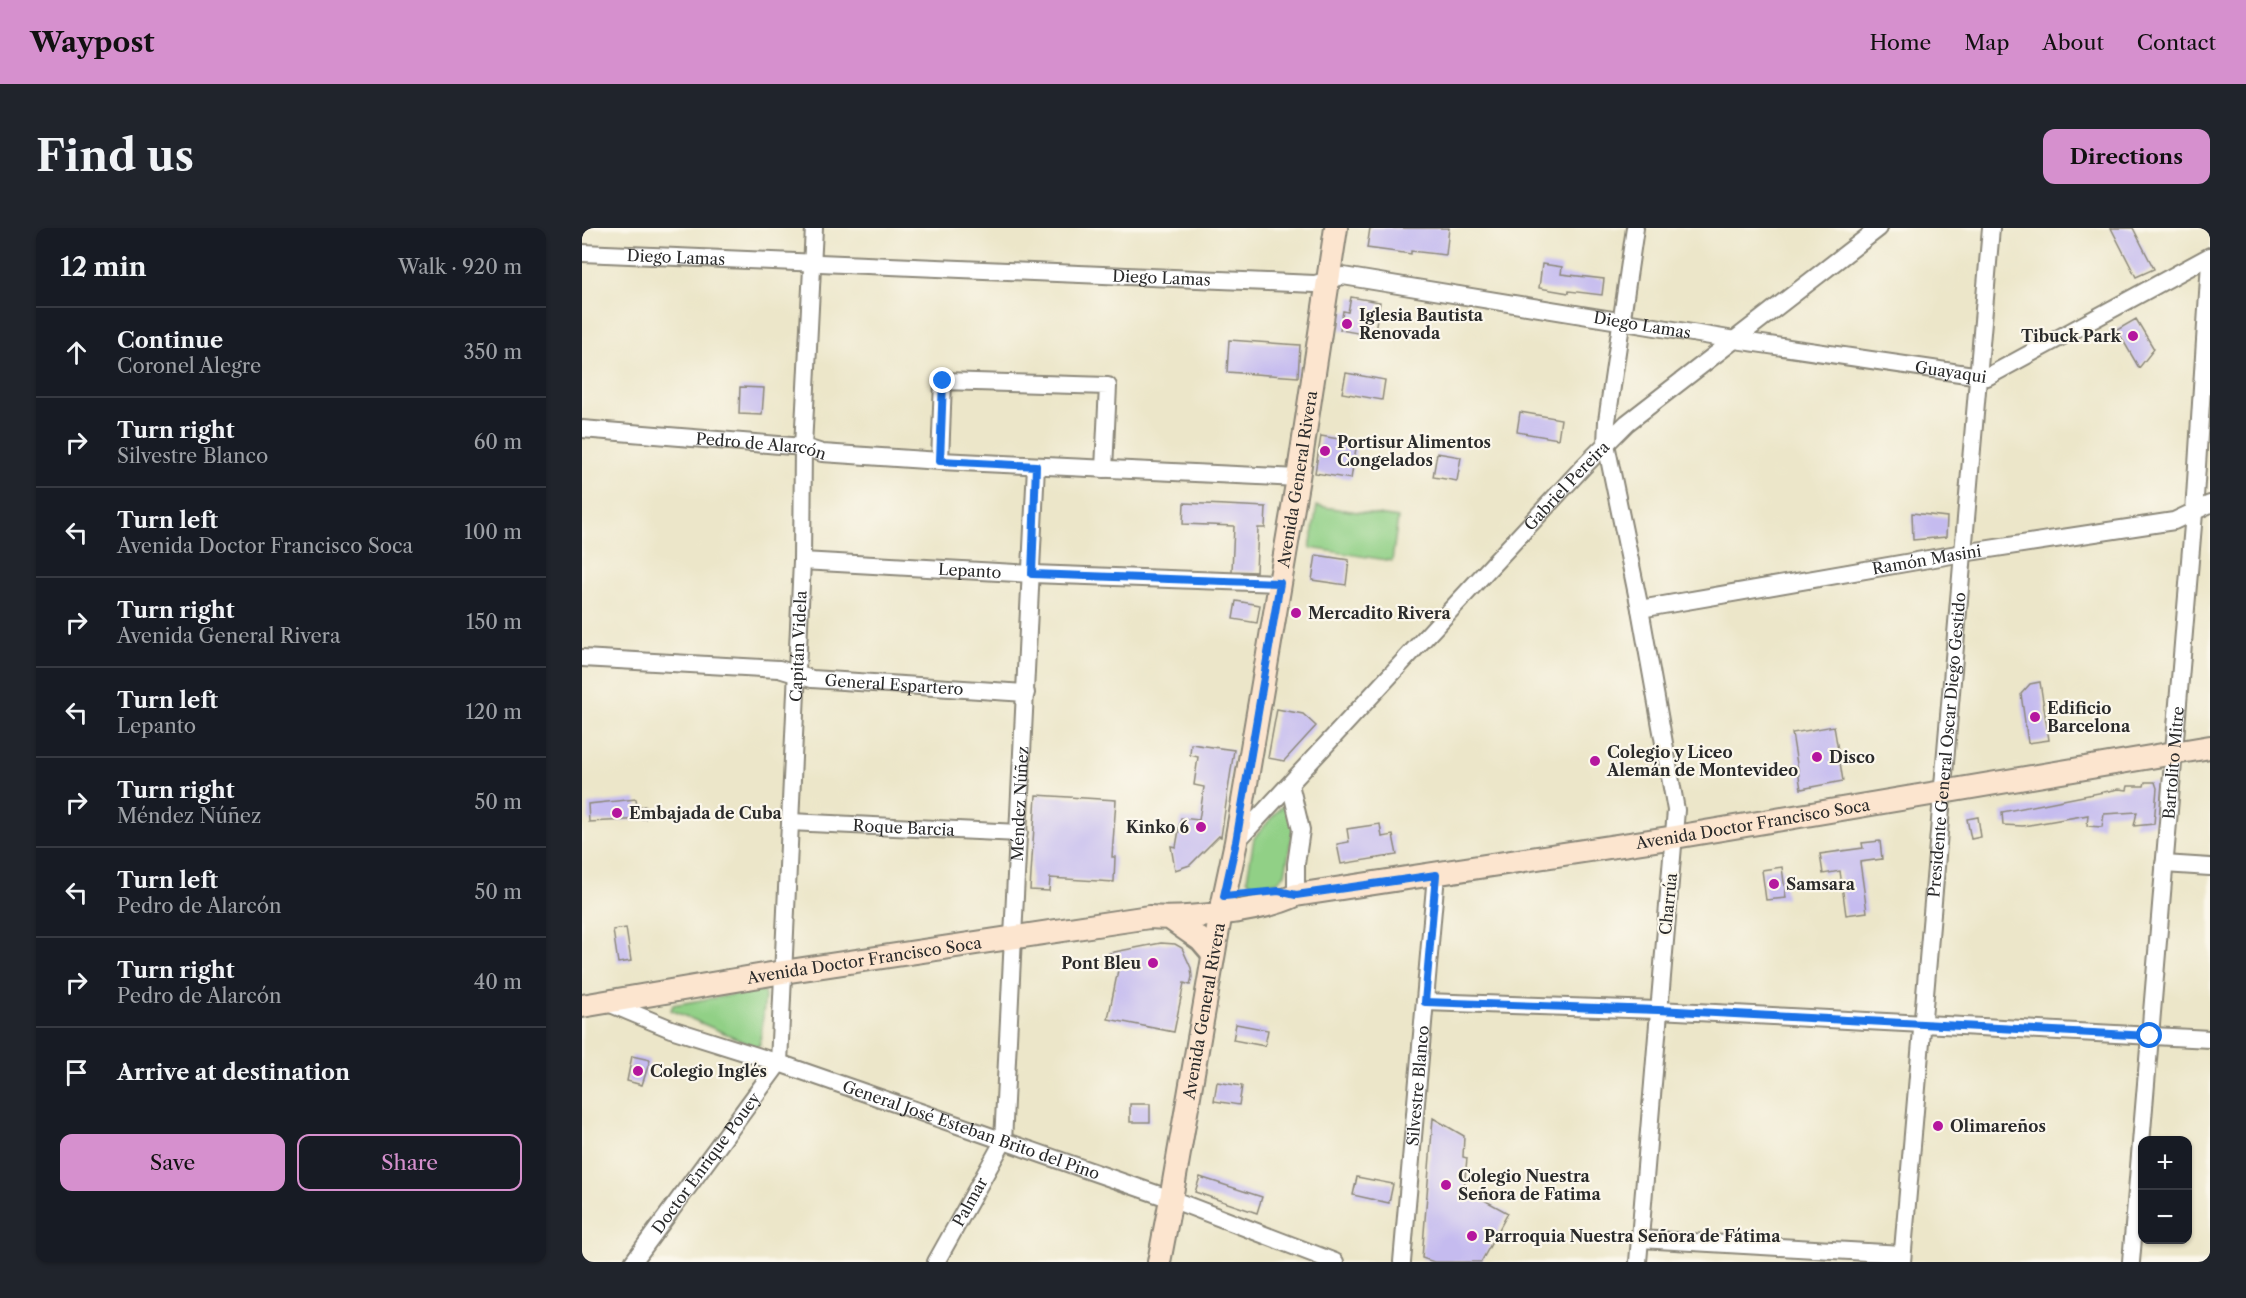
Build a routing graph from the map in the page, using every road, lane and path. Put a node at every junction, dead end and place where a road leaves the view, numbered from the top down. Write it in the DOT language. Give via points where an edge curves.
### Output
graph roads {
  1 [pos="814,228"];
  2 [pos="1336,228"];
  3 [pos="1635,228"];
  4 [pos="1879,228"];
  5 [pos="1991,228"];
  6 [pos="582,253"];
  7 [pos="2210,256"];
  8 [pos="812,262"];
  9 [pos="2210,262"];
  10 [pos="1327,282"];
  11 [pos="1620,320"];
  12 [pos="1735,340"];
  13 [pos="1977,376"];
  14 [pos="582,429"];
  15 [pos="1606,444"];
  16 [pos="803,447"];
  17 [pos="940,461"];
  18 [pos="1036,466"];
  19 [pos="1104,470"];
  20 [pos="1298,478"];
  21 [pos="2210,504"];
  22 [pos="2194,513"];
  23 [pos="1962,553"];
  24 [pos="802,561"];
  25 [pos="1032,574"];
  26 [pos="1280,583"];
  27 [pos="1640,609"];
  28 [pos="582,657"];
  29 [pos="796,674"];
  30 [pos="1026,693"];
  31 [pos="2210,747"];
  32 [pos="2174,753"];
  33 [pos="1290,784"];
  34 [pos="1943,791"];
  35 [pos="790,822"];
  36 [pos="1019,833"];
  37 [pos="1675,837"];
  38 [pos="1236,842"];
  39 [pos="2164,864"];
  40 [pos="2210,867"];
  41 [pos="1436,875"];
  42 [pos="1296,895"];
  43 [pos="1222,904"];
  44 [pos="1160,918"];
  45 [pos="1013,938"];
  46 [pos="1214,954"];
  47 [pos="783,972"];
  48 [pos="605,1002"];
  49 [pos="1425,1002"];
  50 [pos="582,1006"];
  51 [pos="1658,1010"];
  52 [pos="1923,1023"];
  53 [pos="2150,1036"];
  54 [pos="2210,1039"];
  55 [pos="779,1063"];
  56 [pos="1003,1142"];
  57 [pos="1172,1199"];
  58 [pos="1640,1239"];
  59 [pos="1902,1258"];
  60 [pos="633,1262"];
  61 [pos="936,1262"];
  62 [pos="1159,1262"];
  63 [pos="1335,1262"];
  64 [pos="1402,1262"];
  65 [pos="1638,1262"];
  66 [pos="2131,1262"];
  1 -- 8 [label="street, Capitán Videla"];
  2 -- 10 [label="street, Avenida General Rivera"];
  3 -- 11 [label="street, Charrúa"];
  4 -- 12 [label="street, Gabriel Pereira"];
  5 -- 13 [label="street, Presidente General Oscar Diego Gestido"];
  6 -- 8 [label="street, Diego Lamas"];
  7 -- 13 [label="street, Guayaqui" via="1987,377"];
  8 -- 10 [label="street, Diego Lamas"];
  8 -- 16 [label="street, Capitán Videla"];
  9 -- 22 [label="street, Bartolito Mitre"];
  10 -- 11 [label="street, Diego Lamas" via="1344,276"];
  10 -- 20 [label="street, Avenida General Rivera"];
  11 -- 12 [label="street, Diego Lamas"];
  11 -- 15 [label="street, Charrúa"];
  12 -- 13 [label="street, Guayaqui"];
  12 -- 15 [label="street, Gabriel Pereira" via="1627,423"];
  13 -- 23 [label="street, Presidente General Oscar Diego Gestido"];
  14 -- 16 [label="street, Pedro de Alarcón"];
  15 -- 27 [label="street, Charrúa"];
  15 -- 33 [label="street, Gabriel Pereira"];
  16 -- 17 [label="street, Pedro de Alarcón" via="822,453"];
  16 -- 24 [label="street, Capitán Videla"];
  17 -- 18 [label="street, Pedro de Alarcón"];
  17 -- 19 [label="street" via="943,381 1108,386"];
  18 -- 19 [label="street, Pedro de Alarcón"];
  18 -- 25 [label="street, Méndez Núñez"];
  19 -- 20 [label="street, Pedro de Alarcón"];
  20 -- 26 [label="street, Avenida General Rivera"];
  21 -- 22 [label="street, Ramón Masini"];
  22 -- 23 [label="street, Ramón Masini" via="2174,521"];
  22 -- 32 [label="street, Bartolito Mitre"];
  23 -- 27 [label="street, Ramón Masini"];
  23 -- 34 [label="street, Presidente General Oscar Diego Gestido"];
  24 -- 25 [label="street, Lepanto"];
  24 -- 29 [label="street, Capitán Videla"];
  25 -- 26 [label="street, Lepanto"];
  25 -- 30 [label="street, Méndez Núñez"];
  26 -- 38 [label="street, Avenida General Rivera"];
  27 -- 37 [label="street, Charrúa" via="1676,810"];
  28 -- 29 [label="street, General Espartero" via="779,669"];
  29 -- 30 [label="street, General Espartero" via="812,679"];
  29 -- 35 [label="street, Capitán Videla"];
  30 -- 36 [label="street, Méndez Núñez"];
  31 -- 32 [label="street, Avenida Doctor Francisco Soca"];
  32 -- 34 [label="street, Avenida Doctor Francisco Soca"];
  32 -- 39 [label="street, Bartolito Mitre"];
  33 -- 38 [label="street, Gabriel Pereira"];
  33 -- 42 [label="street" via="1301,830"];
  34 -- 37 [label="street, Avenida Doctor Francisco Soca"];
  34 -- 52 [label="street, Presidente General Oscar Diego Gestido"];
  35 -- 36 [label="street, Roque Barcia"];
  35 -- 47 [label="street, Capitán Videla"];
  36 -- 45 [label="street, Méndez Núñez"];
  37 -- 41 [label="street, Avenida Doctor Francisco Soca"];
  37 -- 51 [label="street, Charrúa"];
  38 -- 43 [label="street, Avenida General Rivera"];
  39 -- 40 [label="street"];
  39 -- 53 [label="street, Bartolito Mitre"];
  41 -- 42 [label="street, Avenida Doctor Francisco Soca"];
  41 -- 49 [label="street, Silvestre Blanco"];
  42 -- 43 [label="street, Avenida Doctor Francisco Soca" via="1279,891"];
  43 -- 44 [label="street, Avenida Doctor Francisco Soca" via="1170,906"];
  43 -- 46 [label="street, Avenida General Rivera"];
  44 -- 45 [label="street, Avenida Doctor Francisco Soca"];
  44 -- 46 [label="street" via="1202,940"];
  45 -- 47 [label="street, Avenida Doctor Francisco Soca"];
  45 -- 56 [label="street, Méndez Núñez"];
  46 -- 57 [label="street, Avenida General Rivera"];
  47 -- 48 [label="street, Avenida Doctor Francisco Soca"];
  47 -- 55 [label="street, Capitán Videla"];
  48 -- 50 [label="street, Avenida Doctor Francisco Soca"];
  48 -- 55 [label="street, General José Esteban Brito del Pino" via="671,1029"];
  49 -- 51 [label="street"];
  49 -- 64 [label="street, Silvestre Blanco"];
  51 -- 52 [label="street"];
  51 -- 58 [label="street, Charrúa"];
  52 -- 53 [label="street"];
  52 -- 59 [label="street, Presidente General Oscar Diego Gestido"];
  53 -- 54 [label="street"];
  53 -- 66 [label="street, Bartolito Mitre"];
  55 -- 56 [label="street, General José Esteban Brito del Pino"];
  55 -- 60 [label="street, Doctor Enrique Pouey"];
  56 -- 57 [label="street, General José Esteban Brito del Pino"];
  56 -- 61 [label="street, Palmar"];
  57 -- 62 [label="street, Avenida General Rivera"];
  57 -- 63 [label="street, General José Esteban Brito del Pino"];
  58 -- 59 [label="street"];
  58 -- 65 [label="street, Charrúa"];
}
